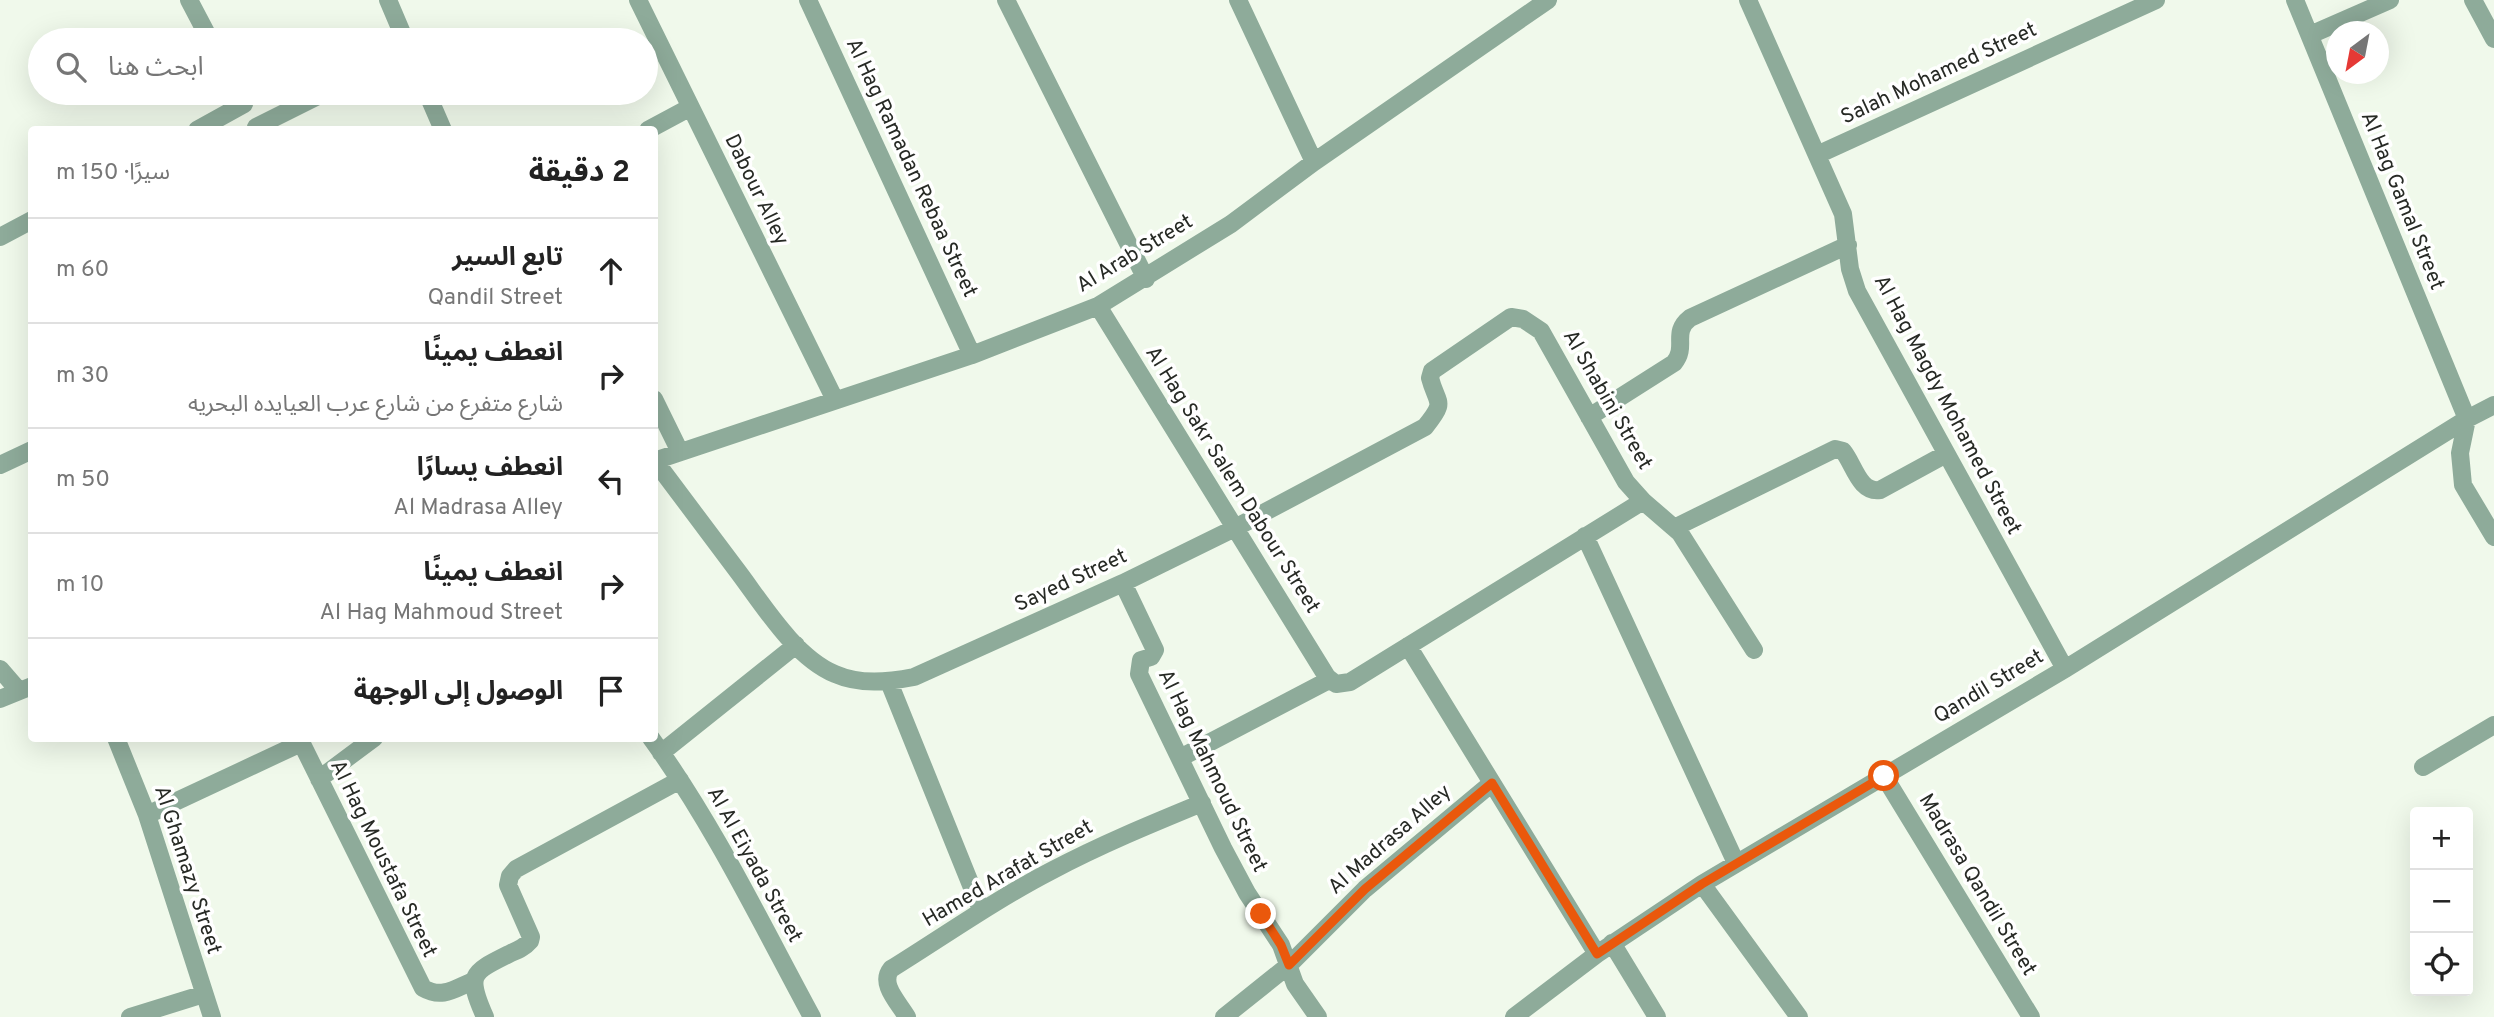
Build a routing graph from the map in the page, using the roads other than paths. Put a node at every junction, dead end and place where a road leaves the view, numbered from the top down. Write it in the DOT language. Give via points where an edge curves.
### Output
graph roads {
  1 [pos="189,0"];
  2 [pos="388,0"];
  3 [pos="638,0"];
  4 [pos="808,0"];
  5 [pos="1006,0"];
  6 [pos="1238,0"];
  7 [pos="1548,0"];
  8 [pos="1748,0"];
  9 [pos="2156,0"];
  10 [pos="2295,0"];
  11 [pos="2390,0"];
  12 [pos="2473,0"];
  13 [pos="204,28"];
  14 [pos="400,28"];
  15 [pos="651,28"];
  16 [pos="2310,35"];
  17 [pos="2494,38"];
  18 [pos="658,42"];
  19 [pos="231,105"];
  20 [pos="245,105"];
  21 [pos="301,105"];
  22 [pos="432,105"];
  23 [pos="689,108"];
  24 [pos="202,126"];
  25 [pos="256,126"];
  26 [pos="261,126"];
  27 [pos="441,126"];
  28 [pos="656,126"];
  29 [pos="1817,155"];
  30 [pos="1314,162"];
  31 [pos="28,222"];
  32 [pos="0,237"];
  33 [pos="1848,245"];
  34 [pos="1146,279"];
  35 [pos="1098,306"];
  36 [pos="1511,317"];
  37 [pos="972,355"];
  38 [pos="835,400"];
  39 [pos="2494,405"];
  40 [pos="658,407"];
  41 [pos="1590,417"];
  42 [pos="2468,419"];
  43 [pos="28,452"];
  44 [pos="680,452"];
  45 [pos="1946,454"];
  46 [pos="658,460"];
  47 [pos="0,465"];
  48 [pos="658,465"];
  49 [pos="1643,501"];
  50 [pos="1676,527"];
  51 [pos="1235,528"];
  52 [pos="1585,536"];
  53 [pos="2494,537"];
  54 [pos="1123,583"];
  55 [pos="796,645"];
  56 [pos="1408,646"];
  57 [pos="1754,650"];
  58 [pos="2065,668"];
  59 [pos="0,669"];
  60 [pos="1328,678"];
  61 [pos="889,682"];
  62 [pos="25,688"];
  63 [pos="0,699"];
  64 [pos="2494,726"];
  65 [pos="118,742"];
  66 [pos="298,742"];
  67 [pos="300,742"];
  68 [pos="369,742"];
  69 [pos="656,746"];
  70 [pos="1180,758"];
  71 [pos="2423,767"];
  72 [pos="1884,776"];
  73 [pos="319,779"];
  74 [pos="680,780"];
  75 [pos="1492,783"];
  76 [pos="1202,803"];
  77 [pos="146,815"];
  78 [pos="1737,863"];
  79 [pos="1702,884"];
  80 [pos="981,910"];
  81 [pos="1612,943"];
  82 [pos="1597,954"];
  83 [pos="1289,965"];
  84 [pos="473,981"];
  85 [pos="204,993"];
  86 [pos="130,1017"];
  87 [pos="212,1017"];
  88 [pos="485,1017"];
  89 [pos="812,1017"];
  90 [pos="907,1017"];
  91 [pos="1224,1017"];
  92 [pos="1318,1017"];
  93 [pos="1514,1017"];
  94 [pos="1657,1017"];
  95 [pos="1798,1017"];
  96 [pos="2031,1017"];
  1 -- 13 [label="street"];
  2 -- 14 [label="street"];
  3 -- 15 [label="street, Dabour Alley"];
  4 -- 37 [label="street, Al Hag Ramadan Rebaa Street"];
  5 -- 34 [label="street"];
  6 -- 30 [label="street"];
  7 -- 30 [label="street, Al Arab Street"];
  8 -- 29 [label="street, Al Hag Magdy Mohamed Street"];
  9 -- 29 [label="street, Salah Mohamed Street"];
  10 -- 16 [label="street, Al Hag Gamal Street"];
  11 -- 16 [label="street"];
  12 -- 17 [label="street"];
  16 -- 42 [label="street, Al Hag Gamal Street"];
  18 -- 23 [label="street, Dabour Alley"];
  19 -- 24 [label="street"];
  20 -- 25 [label="street"];
  21 -- 26 [label="street"];
  22 -- 27 [label="street"];
  23 -- 28 [label="street"];
  23 -- 38 [label="street, Dabour Alley"];
  29 -- 33 [label="street, Al Hag Magdy Mohamed Street" via="1843,214"];
  30 -- 34 [label="street, Al Arab Street"];
  31 -- 32 [label="street"];
  33 -- 41 [label="street" via="1690,318 1681,327 1681,350 1674,363"];
  33 -- 45 [label="street, Al Hag Magdy Mohamed Street" via="1857,291"];
  34 -- 35 [label="street, Al Arab Street"];
  35 -- 37 [label="street, Al Arab Street"];
  35 -- 51 [label="street, Al Hag Sakr Salem Dabour Street"];
  36 -- 41 [label="street, Al Shabini Street" via="1522,318 1541,331"];
  36 -- 51 [label="street, Sayed Street" via="1432,371 1439,407 1425,427"];
  37 -- 38 [label="street, Al Arab Street"];
  38 -- 44 [label="street, Al Arab Street"];
  39 -- 42 [label="street, Qandil Street"];
  40 -- 44 [label="street"];
  41 -- 49 [label="street, Al Shabini Street" via="1626,482"];
  42 -- 53 [label="street" via="2460,453 2463,485"];
  42 -- 58 [label="street, Qandil Street"];
  43 -- 47 [label="street"];
  44 -- 46 [label="street, Al Arab Street"];
  45 -- 50 [label="street" via="1874,491 1864,485 1843,451 1835,449"];
  45 -- 58 [label="street, Al Hag Magdy Mohamed Street"];
  48 -- 55 [label="street, Sayed Street"];
  49 -- 50 [label="street, Al Shabini Street"];
  49 -- 52 [label="street"];
  50 -- 57 [label="street, Al Shabini Street"];
  51 -- 54 [label="street, Sayed Street"];
  51 -- 60 [label="street, Al Hag Sakr Salem Dabour Street"];
  52 -- 56 [label="street"];
  52 -- 78 [label="street"];
  54 -- 61 [label="street, Sayed Street" via="914,677"];
  54 -- 70 [label="street, Al Hag Mahmoud Street" via="1155,650 1141,660 1139,674"];
  55 -- 61 [label="street, Sayed Street" via="834,674"];
  55 -- 69 [label="street"];
  56 -- 60 [label="street" via="1350,682 1336,684"];
  56 -- 75 [label="street"];
  58 -- 72 [label="street, Qandil Street"];
  59 -- 62 [label="street"];
  60 -- 70 [label="street"];
  61 -- 80 [label="street"];
  62 -- 63 [label="street"];
  64 -- 71 [label="street"];
  65 -- 77 [label="street, Al Ghamazy Street"];
  66 -- 77 [label="street"];
  67 -- 73 [label="street, Al Hag Moustafa Street"];
  68 -- 73 [label="street"];
  69 -- 74 [label="street, Al Al Eiyada Street"];
  70 -- 76 [label="street, Al Hag Mahmoud Street"];
  72 -- 78 [label="street, Qandil Street"];
  72 -- 96 [label="street, Madrasa Qandil Street"];
  73 -- 84 [label="street, Al Hag Moustafa Street" via="423,988 433,994 445,993"];
  74 -- 84 [label="street" via="516,869 508,885 530,941 478,970"];
  74 -- 89 [label="street, Al Al Eiyada Street"];
  75 -- 82 [label="street"];
  75 -- 83 [label="street, Al Madrasa Alley" via="1365,889"];
  76 -- 80 [label="street, Hamed Arafat Street" via="1051,870"];
  76 -- 83 [label="street, Al Hag Mahmoud Street"];
  77 -- 85 [label="street, Al Ghamazy Street"];
  78 -- 79 [label="street, Qandil Street"];
  79 -- 81 [label="street, Qandil Street"];
  79 -- 95 [label="street"];
  80 -- 90 [label="street, Hamed Arafat Street" via="887,974 887,986"];
  81 -- 82 [label="street, Qandil Street"];
  81 -- 94 [label="street"];
  82 -- 93 [label="street, Qandil Street"];
  83 -- 91 [label="street, Al Madrasa Alley"];
  83 -- 92 [label="street, Al Hag Mahmoud Street" via="1295,985"];
  84 -- 88 [label="street"];
  85 -- 86 [label="street"];
  85 -- 87 [label="street, Al Ghamazy Street"];
}
